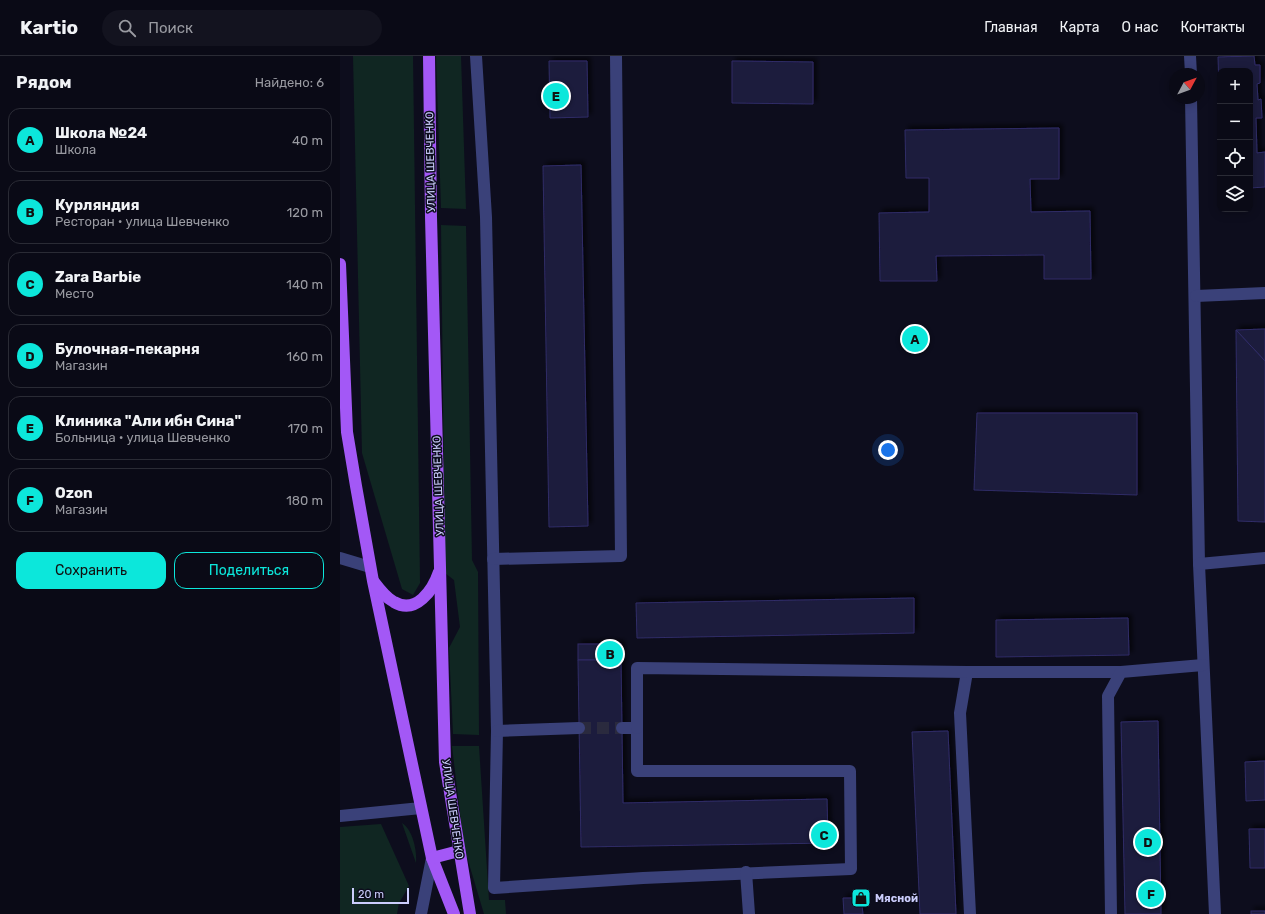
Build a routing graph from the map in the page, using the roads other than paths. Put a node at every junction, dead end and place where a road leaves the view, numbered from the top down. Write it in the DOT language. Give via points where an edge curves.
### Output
graph roads {
  1 [pos="429,56"];
  2 [pos="476,56"];
  3 [pos="616,56"];
  4 [pos="1190,56"];
  5 [pos="1191,68"];
  6 [pos="1191,104"];
  7 [pos="340,264"];
  8 [pos="1265,293"];
  9 [pos="1196,296"];
  10 [pos="342,347"];
  11 [pos="344,433"];
  12 [pos="340,558"];
  13 [pos="1265,558"];
  14 [pos="494,559"];
  15 [pos="1199,564"];
  16 [pos="370,566"];
  17 [pos="440,568"];
  18 [pos="373,582"];
  19 [pos="1203,665"];
  20 [pos="967,672"];
  21 [pos="1121,672"];
  22 [pos="579,728"];
  23 [pos="622,728"];
  24 [pos="637,728"];
  25 [pos="497,731"];
  26 [pos="421,808"];
  27 [pos="340,816"];
  28 [pos="459,851"];
  29 [pos="432,858"];
  30 [pos="746,872"];
  31 [pos="421,914"];
  32 [pos="454,914"];
  33 [pos="470,914"];
  34 [pos="749,914"];
  35 [pos="970,914"];
  36 [pos="1111,914"];
  37 [pos="1215,914"];
  1 -- 17 [label="main road, УЛИЦА ШЕВЧЕНКО"];
  2 -- 14 [label="street" via="486,217"];
  3 -- 14 [label="street" via="621,556"];
  4 -- 5 [label="street"];
  6 -- 9 [label="street"];
  7 -- 10 [label="main road"];
  8 -- 9 [label="street"];
  9 -- 15 [label="street"];
  10 -- 11 [label="main road"];
  11 -- 16 [label="main road"];
  12 -- 16 [label="street"];
  13 -- 15 [label="street"];
  14 -- 25 [label="street"];
  15 -- 19 [label="street"];
  16 -- 18 [label="main road"];
  17 -- 18 [label="main road" via="429,593 420,602 408,606 395,603"];
  17 -- 28 [label="main road, УЛИЦА ШЕВЧЕНКО" via="445,762"];
  18 -- 26 [label="main road"];
  19 -- 21 [label="street"];
  19 -- 37 [label="street"];
  20 -- 21 [label="street"];
  20 -- 24 [label="street" via="637,668"];
  20 -- 35 [label="street" via="960,713"];
  21 -- 36 [label="street" via="1108,696"];
  22 -- 25 [label="street"];
  23 -- 24 [label="street"];
  24 -- 30 [label="street" via="637,771 850,771 851,869"];
  25 -- 30 [label="street" via="494,888"];
  26 -- 27 [label="street"];
  26 -- 29 [label="main road"];
  28 -- 29 [label="main road"];
  28 -- 33 [label="main road, УЛИЦА ШЕВЧЕНКО"];
  29 -- 31 [label="street"];
  29 -- 32 [label="main road"];
  30 -- 34 [label="street"];
}
